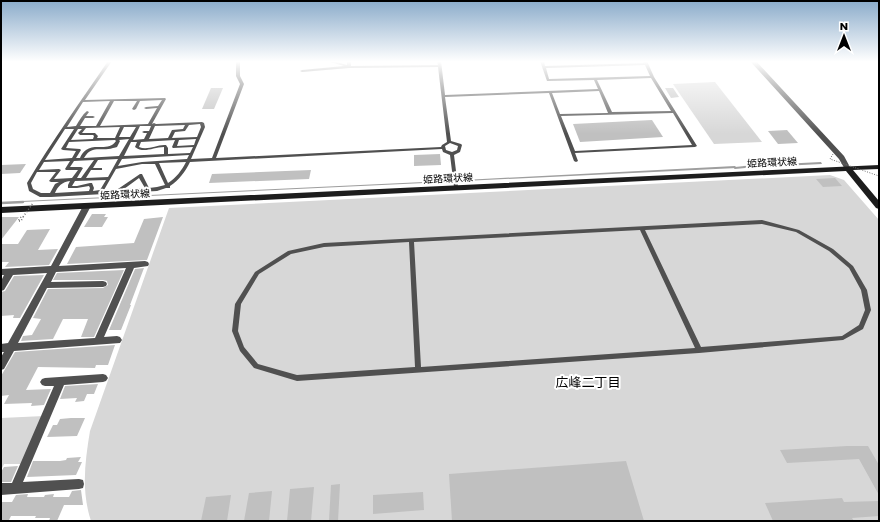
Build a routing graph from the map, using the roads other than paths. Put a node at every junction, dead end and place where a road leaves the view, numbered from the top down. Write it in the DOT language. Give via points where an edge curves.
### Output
graph roads {
  1 [pos="94,85"];
  2 [pos="241,85"];
  3 [pos="443,85"];
  4 [pos="598,85"];
  5 [pos="657,85"];
  6 [pos="775,85"];
  7 [pos="600,90"];
  8 [pos="550,92"];
  9 [pos="444,96"];
  10 [pos="113,100"];
  11 [pos="139,100"];
  12 [pos="83,101"];
  13 [pos="160,107"];
  14 [pos="146,108"];
  15 [pos="134,109"];
  16 [pos="87,112"];
  17 [pos="674,112"];
  18 [pos="611,114"];
  19 [pos="559,115"];
  20 [pos="84,117"];
  21 [pos="93,117"];
  22 [pos="188,123"];
  23 [pos="152,124"];
  24 [pos="139,125"];
  25 [pos="123,126"];
  26 [pos="97,127"];
  27 [pos="65,128"];
  28 [pos="76,128"];
  29 [pos="84,128"];
  30 [pos="126,132"];
  31 [pos="144,132"];
  32 [pos="150,132"];
  33 [pos="119,133"];
  34 [pos="116,138"];
  35 [pos="198,138"];
  36 [pos="131,139"];
  37 [pos="170,139"];
  38 [pos="177,139"];
  39 [pos="94,140"];
  40 [pos="140,140"];
  41 [pos="146,140"];
  42 [pos="68,141"];
  43 [pos="449,142"];
  44 [pos="194,146"];
  45 [pos="442,148"];
  46 [pos="573,152"];
  47 [pos="190,154"];
  48 [pos="452,154"];
  49 [pos="166,155"];
  50 [pos="121,157"];
  51 [pos="97,158"];
  52 [pos="74,159"];
  53 [pos="81,159"];
  54 [pos="213,160"];
  55 [pos="44,161"];
  56 [pos="576,161"];
  57 [pos="187,162"];
  58 [pos="157,163"];
  59 [pos="879,167"];
  60 [pos="115,168"];
  61 [pos="90,169"];
  62 [pos="101,169"];
  63 [pos="848,169"];
  64 [pos="37,171"];
  65 [pos="109,178"];
  66 [pos="83,179"];
  67 [pos="67,180"];
  68 [pos="73,180"];
  69 [pos="168,187"];
  70 [pos="456,187"];
  71 [pos="148,190"];
  72 [pos="118,191"];
  73 [pos="101,192"];
  74 [pos="90,193"];
  75 [pos="51,195"];
  76 [pos="87,206"];
  77 [pos="879,206"];
  78 [pos="1,210"];
  79 [pos="642,228"];
  80 [pos="411,240"];
  81 [pos="131,264"];
  82 [pos="145,264"];
  83 [pos="54,268"];
  84 [pos="11,271"];
  85 [pos="1,272"];
  86 [pos="103,284"];
  87 [pos="45,285"];
  88 [pos="1,288"];
  89 [pos="117,340"];
  90 [pos="98,341"];
  91 [pos="11,347"];
  92 [pos="1,348"];
  93 [pos="699,350"];
  94 [pos="1,366"];
  95 [pos="418,370"];
  96 [pos="103,378"];
  97 [pos="61,381"];
  98 [pos="45,382"];
  99 [pos="79,484"];
  100 [pos="15,488"];
  101 [pos="1,489"];
  1 -- 12 [label="lane"];
  2 -- 54 [label="lane"];
  3 -- 9 [label="lane"];
  4 -- 7 [label="lane"];
  5 -- 17 [label="lane"];
  6 -- 63 [label="street" via="842,158"];
  7 -- 8 [label="lane"];
  7 -- 18 [label="lane"];
  8 -- 9 [label="lane"];
  8 -- 19 [label="lane"];
  9 -- 43 [label="lane"];
  10 -- 11 [label="lane"];
  10 -- 12 [label="lane"];
  10 -- 26 [label="lane"];
  11 -- 13 [label="lane" via="164,99"];
  11 -- 15 [label="lane"];
  12 -- 27 [label="lane"];
  13 -- 14 [label="lane"];
  13 -- 23 [label="lane"];
  16 -- 20 [label="lane"];
  17 -- 18 [label="lane"];
  17 -- 46 [label="lane" via="695,146"];
  18 -- 19 [label="lane"];
  19 -- 46 [label="lane"];
  20 -- 21 [label="lane"];
  20 -- 28 [label="lane"];
  22 -- 23 [label="lane"];
  22 -- 35 [label="lane" via="202,123"];
  22 -- 37 [label="lane" via="184,130 173,131"];
  23 -- 24 [label="lane"];
  23 -- 32 [label="lane"];
  24 -- 25 [label="lane"];
  24 -- 36 [label="lane"];
  25 -- 26 [label="lane"];
  25 -- 33 [label="lane"];
  26 -- 29 [label="lane"];
  27 -- 28 [label="lane"];
  27 -- 55 [label="lane"];
  28 -- 29 [label="lane"];
  28 -- 42 [label="lane"];
  29 -- 39 [label="lane" via="81,134 94,134"];
  30 -- 33 [label="lane"];
  31 -- 32 [label="lane"];
  32 -- 41 [label="lane"];
  33 -- 34 [label="lane"];
  34 -- 36 [label="lane"];
  34 -- 39 [label="lane"];
  34 -- 53 [label="lane" via="118,141 115,146 104,149 92,148 85,152"];
  35 -- 38 [label="lane"];
  35 -- 44 [label="lane"];
  36 -- 40 [label="lane"];
  36 -- 50 [label="lane"];
  37 -- 38 [label="lane"];
  37 -- 41 [label="lane"];
  38 -- 44 [label="lane" via="174,147"];
  39 -- 42 [label="lane"];
  40 -- 41 [label="lane"];
  40 -- 49 [label="lane" via="138,149 165,146"];
  42 -- 52 [label="lane" via="63,149 79,150"];
  43 -- 45 [label="lane"];
  43 -- 48 [label="lane" via="457,143 461,148"];
  44 -- 47 [label="lane"];
  45 -- 48 [label="lane"];
  45 -- 54 [label="lane"];
  46 -- 56 [label="lane"];
  47 -- 49 [label="lane"];
  47 -- 57 [label="lane"];
  48 -- 70 [label="lane"];
  49 -- 50 [label="lane"];
  50 -- 51 [label="lane"];
  50 -- 60 [label="lane"];
  51 -- 53 [label="lane"];
  51 -- 61 [label="lane"];
  52 -- 53 [label="lane"];
  52 -- 55 [label="lane"];
  52 -- 68 [label="lane" via="67,169 81,168"];
  54 -- 57 [label="lane"];
  55 -- 64 [label="lane"];
  57 -- 58 [label="lane"];
  57 -- 69 [label="lane" via="178,179"];
  58 -- 60 [label="lane"];
  58 -- 69 [label="lane"];
  59 -- 63 [label="main road, 姫路環状線"];
  60 -- 65 [label="lane"];
  61 -- 62 [label="lane"];
  61 -- 66 [label="lane"];
  63 -- 70 [label="main road, 姫路環状線"];
  63 -- 77 [label="main road"];
  64 -- 67 [label="lane" via="59,170 51,181"];
  64 -- 75 [label="lane" via="29,183 31,190 40,195"];
  65 -- 66 [label="lane"];
  65 -- 73 [label="lane"];
  66 -- 68 [label="lane"];
  67 -- 68 [label="lane"];
  67 -- 75 [label="lane" via="58,185"];
  68 -- 74 [label="lane" via="70,187 77,188 90,184"];
  69 -- 71 [label="lane"];
  70 -- 76 [label="main road, 姫路環状線"];
  71 -- 72 [label="lane"];
  71 -- 72 [label="lane" via="140,175"];
  72 -- 73 [label="lane"];
  73 -- 74 [label="lane"];
  74 -- 75 [label="lane"];
  76 -- 78 [label="main road, 姫路環状線"];
  76 -- 83 [label="street"];
  79 -- 80 [label="lane"];
  79 -- 93 [label="lane"];
  79 -- 93 [label="lane" via="762,222 797,231 831,250 851,267 864,290 868,310 861,327 844,338"];
  80 -- 95 [label="lane"];
  80 -- 95 [label="lane" via="324,245 290,252 257,272 238,304 235,331 242,349 256,366 297,378"];
  81 -- 82 [label="street"];
  81 -- 83 [label="street"];
  81 -- 90 [label="street"];
  83 -- 84 [label="street"];
  83 -- 87 [label="street"];
  84 -- 85 [label="street"];
  84 -- 88 [label="street"];
  86 -- 87 [label="street"];
  87 -- 91 [label="street"];
  89 -- 90 [label="street"];
  90 -- 91 [label="street"];
  91 -- 92 [label="street"];
  91 -- 94 [label="street"];
  93 -- 95 [label="lane"];
  96 -- 97 [label="street"];
  97 -- 98 [label="street"];
  97 -- 100 [label="street"];
  99 -- 100 [label="street"];
  100 -- 101 [label="street"];
}
